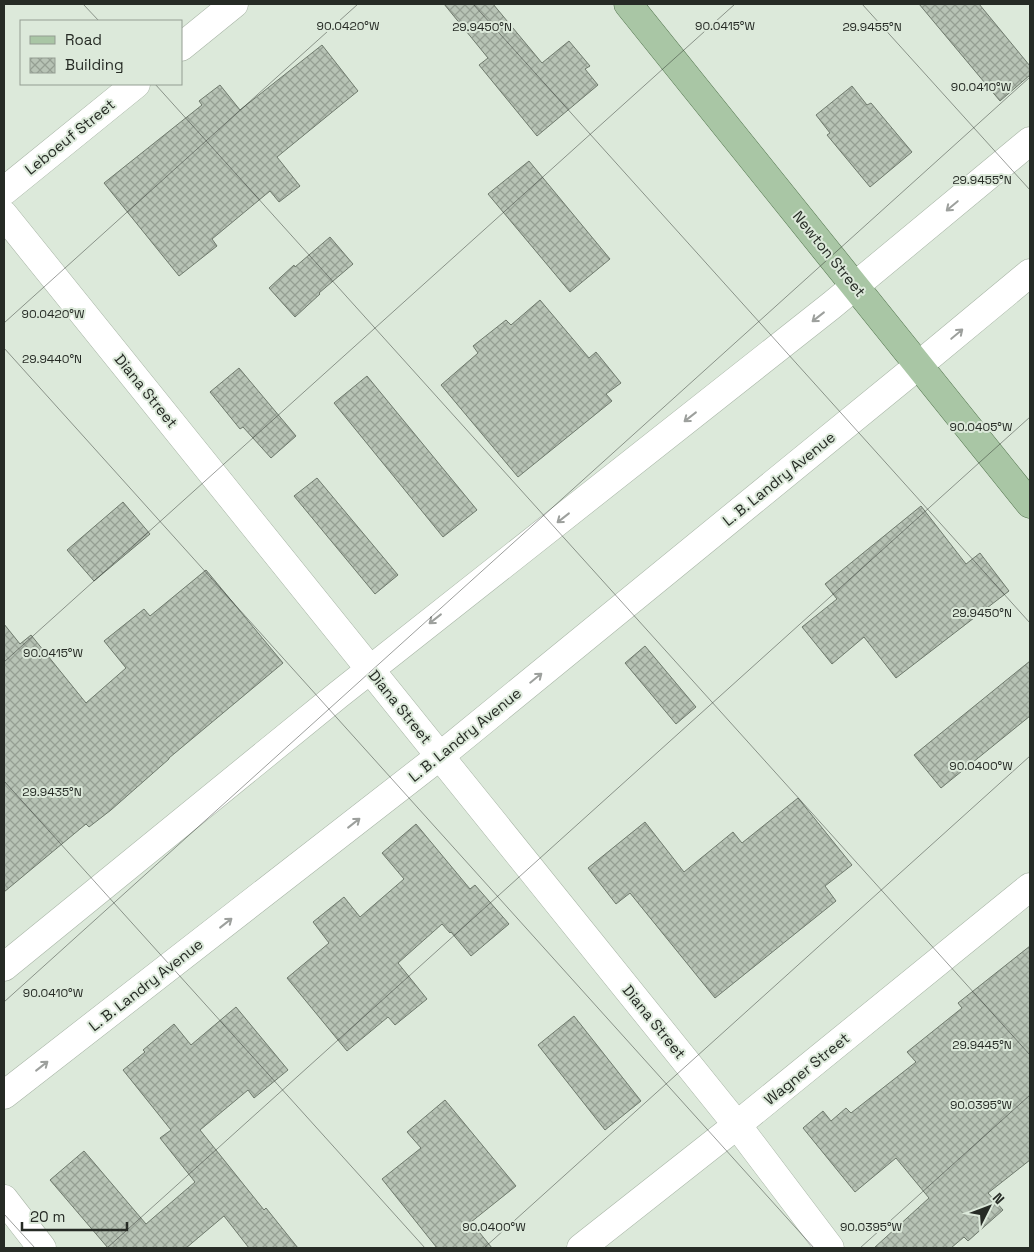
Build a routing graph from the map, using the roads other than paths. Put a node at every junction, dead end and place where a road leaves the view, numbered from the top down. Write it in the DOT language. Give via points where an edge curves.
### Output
graph roads {
  1 [pos="234,4"];
  2 [pos="628,4"];
  3 [pos="182,46"];
  4 [pos="135,85"];
  5 [pos="1030,141"];
  6 [pos="4,191"];
  7 [pos="4,215"];
  8 [pos="1030,273"];
  9 [pos="856,286"];
  10 [pos="919,365"];
  11 [pos="1030,504"];
  12 [pos="370,670"];
  13 [pos="440,756"];
  14 [pos="1030,887"];
  15 [pos="4,967"];
  16 [pos="4,1096"];
  17 [pos="737,1125"];
  18 [pos="4,1200"];
  19 [pos="42,1248"];
  20 [pos="581,1248"];
  21 [pos="830,1248"];
  1 -- 3 [label="street"];
  2 -- 9 [label="main road, Newton Street"];
  4 -- 6 [label="street, Leboeuf Street"];
  5 -- 9 [label="street, one-way"];
  7 -- 12 [label="street, Diana Street"];
  10 -- 8 [label="street, L. B. Landry Avenue, one-way"];
  9 -- 10 [label="main road, Newton Street"];
  9 -- 12 [label="street, one-way"];
  10 -- 11 [label="main road, Newton Street"];
  13 -- 10 [label="street, L. B. Landry Avenue, one-way"];
  12 -- 13 [label="street, Diana Street"];
  12 -- 15 [label="street"];
  16 -- 13 [label="street, L. B. Landry Avenue, one-way"];
  13 -- 17 [label="street, Diana Street"];
  14 -- 17 [label="street, Wagner Street"];
  17 -- 20 [label="street, Wagner Street"];
  17 -- 21 [label="street, Diana Street"];
  18 -- 19 [label="street"];
}
